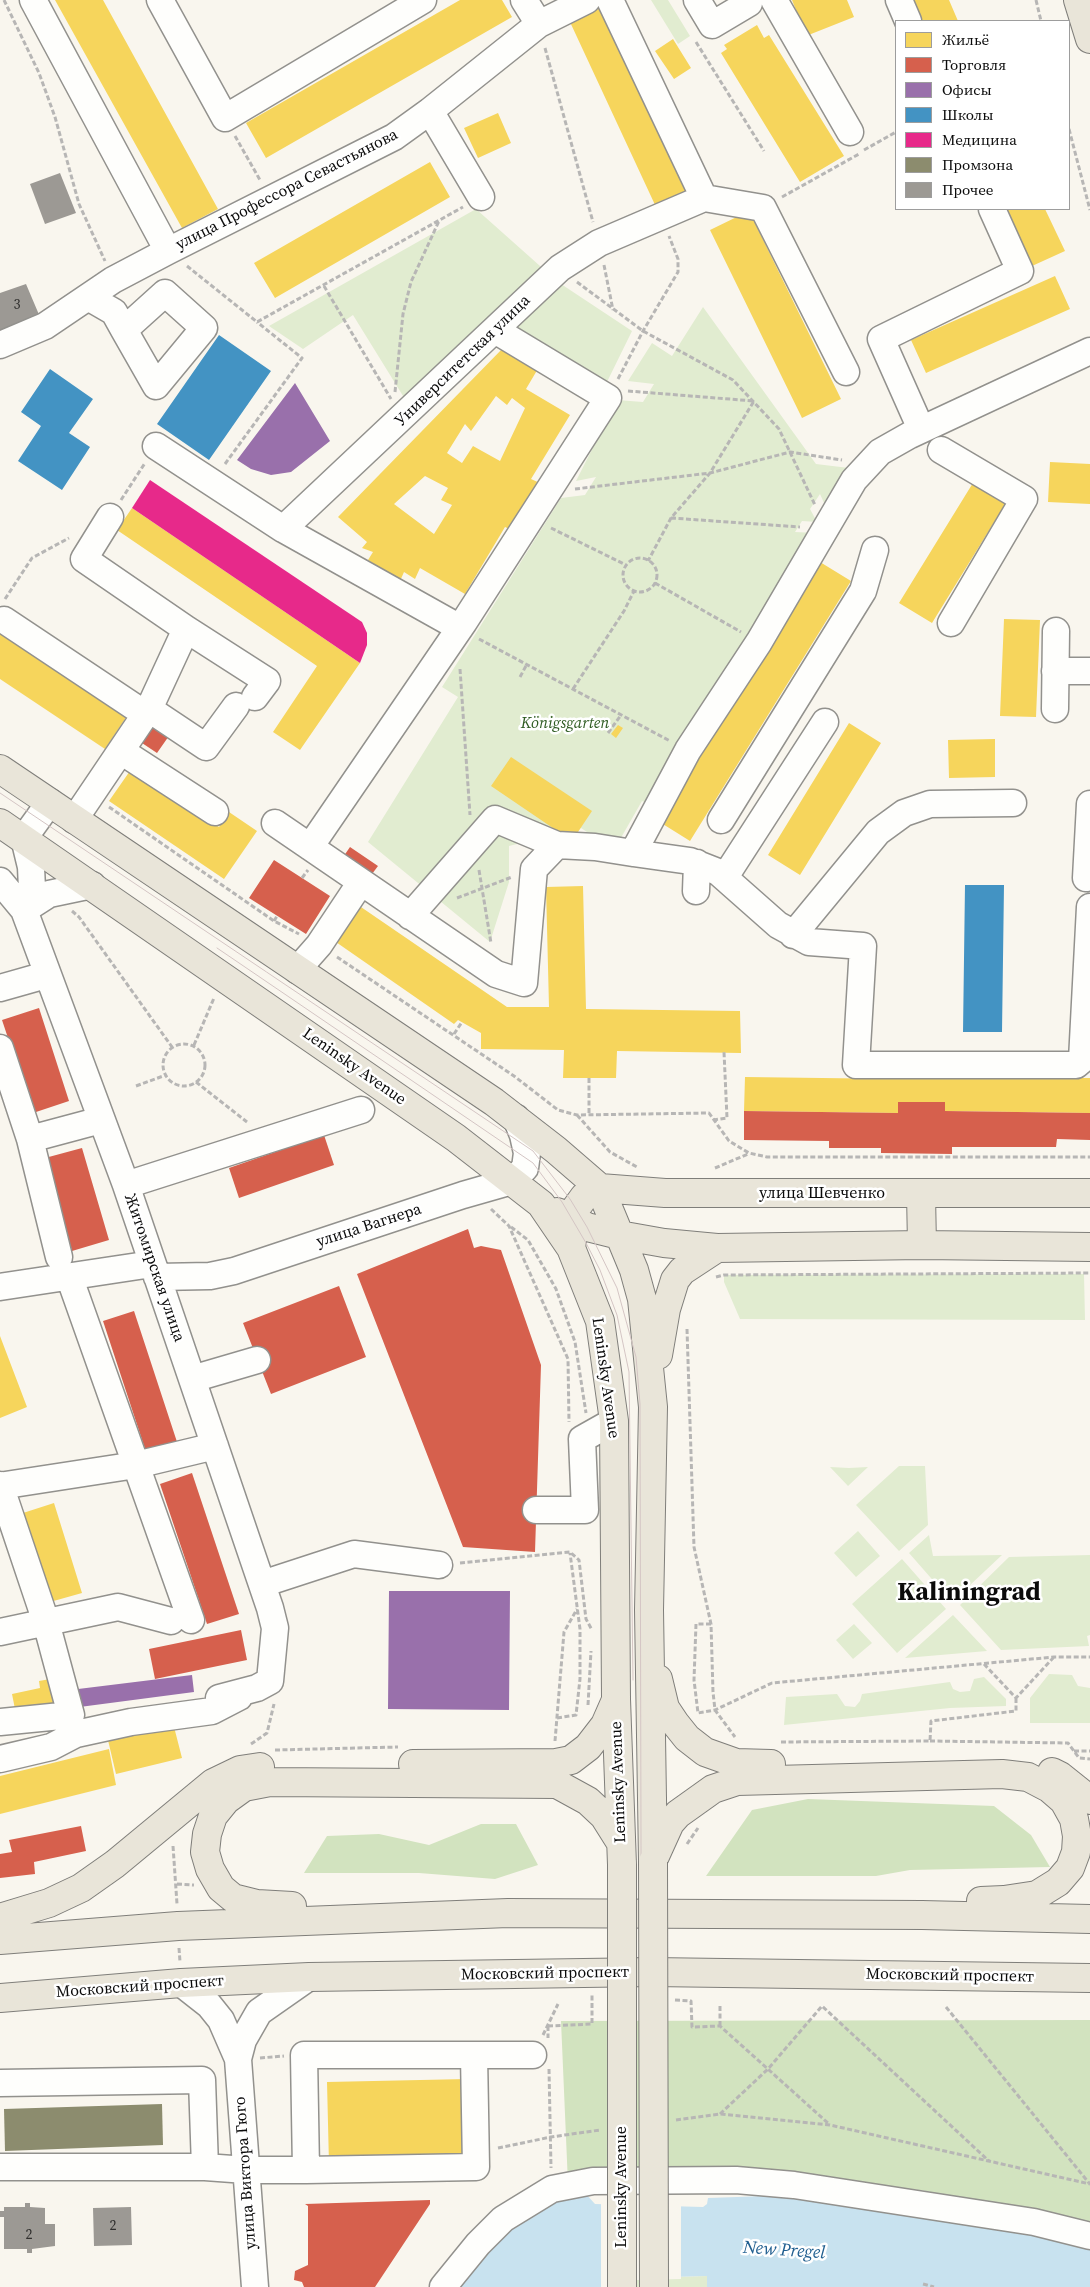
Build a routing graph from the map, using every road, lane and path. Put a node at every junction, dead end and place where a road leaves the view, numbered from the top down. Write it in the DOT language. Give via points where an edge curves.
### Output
graph roads {
  1 [pos="4,0"];
  2 [pos="33,0"];
  3 [pos="160,0"];
  4 [pos="423,0"];
  5 [pos="524,0"];
  6 [pos="587,0"];
  7 [pos="610,0"];
  8 [pos="697,0"];
  9 [pos="747,0"];
  10 [pos="774,0"];
  11 [pos="899,0"];
  12 [pos="1036,0"];
  13 [pos="1078,0"];
  14 [pos="908,20"];
  15 [pos="1041,20"];
  16 [pos="539,24"];
  17 [pos="712,25"];
  18 [pos="1090,39"];
  19 [pos="430,111"];
  20 [pos="225,118"];
  21 [pos="850,132"];
  22 [pos="895,133"];
  23 [pos="1070,133"];
  24 [pos="764,151"];
  25 [pos="481,196"];
  26 [pos="704,198"];
  27 [pos="271,201"];
  28 [pos="763,208"];
  29 [pos="992,210"];
  30 [pos="1090,210"];
  31 [pos="439,220"];
  32 [pos="600,243"];
  33 [pos="168,251"];
  34 [pos="560,268"];
  35 [pos="113,280"];
  36 [pos="324,286"];
  37 [pos="88,297"];
  38 [pos="613,311"];
  39 [pos="257,322"];
  40 [pos="124,330"];
  41 [pos="495,330"];
  42 [pos="0,345"];
  43 [pos="1090,351"];
  44 [pos="846,372"];
  45 [pos="615,394"];
  46 [pos="754,400"];
  47 [pos="921,429"];
  48 [pos="156,446"];
  49 [pos="941,450"];
  50 [pos="790,452"];
  51 [pos="868,465"];
  52 [pos="710,473"];
  53 [pos="210,483"];
  54 [pos="569,490"];
  55 [pos="110,517"];
  56 [pos="671,518"];
  57 [pos="547,526"];
  58 [pos="826,528"];
  59 [pos="283,529"];
  60 [pos="75,535"];
  61 [pos="875,550"];
  62 [pos="648,560"];
  63 [pos="626,565"];
  64 [pos="655,583"];
  65 [pos="634,591"];
  66 [pos="2,613"];
  67 [pos="951,623"];
  68 [pos="730,626"];
  69 [pos="186,629"];
  70 [pos="1056,631"];
  71 [pos="468,632"];
  72 [pos="527,664"];
  73 [pos="1055,671"];
  74 [pos="1090,671"];
  75 [pos="520,676"];
  76 [pos="573,689"];
  77 [pos="1055,709"];
  78 [pos="147,712"];
  79 [pos="621,715"];
  80 [pos="825,722"];
  81 [pos="608,733"];
  82 [pos="688,750"];
  83 [pos="121,751"];
  84 [pos="0,769"];
  85 [pos="50,802"];
  86 [pos="1013,803"];
  87 [pos="1090,804"];
  88 [pos="215,812"];
  89 [pos="74,820"];
  90 [pos="721,820"];
  91 [pos="0,823"];
  92 [pos="275,823"];
  93 [pos="24,838"];
  94 [pos="557,845"];
  95 [pos="310,847"];
  96 [pos="633,853"];
  97 [pos="697,863"];
  98 [pos="534,869"];
  99 [pos="724,878"];
  100 [pos="1086,878"];
  101 [pos="0,881"];
  102 [pos="361,882"];
  103 [pos="92,885"];
  104 [pos="696,890"];
  105 [pos="455,899"];
  106 [pos="1090,907"];
  107 [pos="24,910"];
  108 [pos="277,916"];
  109 [pos="410,916"];
  110 [pos="79,917"];
  111 [pos="274,921"];
  112 [pos="793,935"];
  113 [pos="298,970"];
  114 [pos="46,975"];
  115 [pos="0,988"];
  116 [pos="215,996"];
  117 [pos="462,1022"];
  118 [pos="454,1034"];
  119 [pos="194,1045"];
  120 [pos="172,1047"];
  121 [pos="0,1048"];
  122 [pos="724,1052"];
  123 [pos="166,1075"];
  124 [pos="514,1076"];
  125 [pos="589,1078"];
  126 [pos="196,1082"];
  127 [pos="136,1086"];
  128 [pos="361,1110"];
  129 [pos="577,1115"];
  130 [pos="589,1115"];
  131 [pos="516,1118"];
  132 [pos="101,1120"];
  133 [pos="713,1120"];
  134 [pos="30,1139"];
  135 [pos="267,1139"];
  136 [pos="749,1153"];
  137 [pos="1090,1157"];
  138 [pos="642,1169"];
  139 [pos="711,1169"];
  140 [pos="512,1181"];
  141 [pos="126,1185"];
  142 [pos="600,1188"];
  143 [pos="481,1189"];
  144 [pos="1090,1193"];
  145 [pos="921,1194"];
  146 [pos="541,1204"];
  147 [pos="573,1220"];
  148 [pos="509,1226"];
  149 [pos="619,1235"];
  150 [pos="922,1245"];
  151 [pos="1090,1247"];
  152 [pos="571,1248"];
  153 [pos="717,1248"];
  154 [pos="64,1266"];
  155 [pos="155,1270"];
  156 [pos="1090,1274"];
  157 [pos="709,1279"];
  158 [pos="0,1287"];
  159 [pos="688,1319"];
  160 [pos="258,1360"];
  161 [pos="192,1380"];
  162 [pos="653,1407"];
  163 [pos="587,1416"];
  164 [pos="614,1420"];
  165 [pos="569,1430"];
  166 [pos="215,1446"];
  167 [pos="136,1465"];
  168 [pos="0,1485"];
  169 [pos="536,1510"];
  170 [pos="570,1552"];
  171 [pos="439,1565"];
  172 [pos="262,1584"];
  173 [pos="577,1608"];
  174 [pos="46,1622"];
  175 [pos="711,1624"];
  176 [pos="0,1632"];
  177 [pos="591,1638"];
  178 [pos="650,1646"];
  179 [pos="591,1648"];
  180 [pos="1054,1657"];
  181 [pos="1090,1657"];
  182 [pos="983,1664"];
  183 [pos="257,1688"];
  184 [pos="219,1698"];
  185 [pos="1016,1698"];
  186 [pos="616,1699"];
  187 [pos="588,1706"];
  188 [pos="716,1710"];
  189 [pos="0,1722"];
  190 [pos="267,1733"];
  191 [pos="562,1738"];
  192 [pos="745,1739"];
  193 [pos="930,1741"];
  194 [pos="555,1742"];
  195 [pos="773,1742"];
  196 [pos="248,1747"];
  197 [pos="1074,1751"];
  198 [pos="1090,1751"];
  199 [pos="0,1759"];
  200 [pos="1090,1759"];
  201 [pos="1090,1800"];
  202 [pos="170,1817"];
  203 [pos="622,1854"];
  204 [pos="652,1862"];
  205 [pos="430,1915"];
  206 [pos="922,1915"];
  207 [pos="0,1918"];
  208 [pos="1090,1919"];
  209 [pos="178,1926"];
  210 [pos="0,1940"];
  211 [pos="309,1977"];
  212 [pos="1090,1978"];
  213 [pos="181,1983"];
  214 [pos="592,1990"];
  215 [pos="0,1998"];
  216 [pos="675,2000"];
  217 [pos="558,2004"];
  218 [pos="720,2004"];
  219 [pos="946,2007"];
  220 [pos="548,2026"];
  221 [pos="720,2026"];
  222 [pos="543,2054"];
  223 [pos="304,2055"];
  224 [pos="474,2055"];
  225 [pos="238,2059"];
  226 [pos="768,2070"];
  227 [pos="0,2083"];
  228 [pos="720,2114"];
  229 [pos="673,2121"];
  230 [pos="830,2125"];
  231 [pos="608,2129"];
  232 [pos="550,2137"];
  233 [pos="476,2153"];
  234 [pos="990,2163"];
  235 [pos="204,2166"];
  236 [pos="0,2167"];
  237 [pos="246,2170"];
  238 [pos="306,2170"];
  239 [pos="1090,2184"];
  240 [pos="552,2189"];
  241 [pos="1090,2236"];
  242 [pos="923,2284"];
  243 [pos="255,2287"];
  244 [pos="443,2287"];
  245 [pos="622,2287"];
  246 [pos="654,2287"];
  247 [pos="934,2287"];
  1 -- 35 [label="path" via="39,73 79,204"];
  2 -- 33 [label="street"];
  3 -- 20 [label="street"];
  4 -- 20 [label="street"];
  5 -- 16 [label="street"];
  6 -- 16 [label="street, улица Профессора Севастьянова"];
  7 -- 26 [label="street"];
  8 -- 17 [label="street"];
  9 -- 17 [label="street" via="749,3"];
  10 -- 21 [label="street"];
  11 -- 14 [label="street"];
  12 -- 15 [label="path"];
  13 -- 18 [label="main road"];
  16 -- 19 [label="street, улица Профессора Севастьянова"];
  16 -- 32 [label="path"];
  17 -- 24 [label="path" via="693,37"];
  19 -- 25 [label="street"];
  19 -- 27 [label="street, улица Профессора Севастьянова" via="394,137"];
  20 -- 27 [label="path"];
  22 -- 28 [label="path"];
  23 -- 30 [label="path"];
  25 -- 31 [label="path"];
  26 -- 28 [label="street"];
  26 -- 32 [label="street, Университетская улица"];
  27 -- 33 [label="street, улица Профессора Севастьянова"];
  28 -- 44 [label="street"];
  29 -- 47 [label="street" via="1020,271 881,339"];
  31 -- 36 [label="path"];
  31 -- 36 [label="path" via="420,260 405,306 394,403"];
  32 -- 34 [label="street, Университетская улица"];
  32 -- 38 [label="path"];
  33 -- 35 [label="street, улица Профессора Севастьянова"];
  33 -- 39 [label="path"];
  34 -- 38 [label="path"];
  34 -- 41 [label="street, Университетская улица"];
  35 -- 37 [label="street, улица Профессора Севастьянова"];
  36 -- 39 [label="path"];
  37 -- 40 [label="street" via="114,312"];
  37 -- 42 [label="street, улица Профессора Севастьянова" via="45,326"];
  38 -- 46 [label="path" via="733,380"];
  39 -- 53 [label="path" via="302,358"];
  41 -- 45 [label="street"];
  41 -- 59 [label="street, Университетская улица"];
  43 -- 47 [label="street"];
  45 -- 46 [label="path"];
  45 -- 71 [label="street"];
  46 -- 50 [label="path" via="779,429"];
  46 -- 52 [label="path"];
  47 -- 51 [label="street" via="880,452"];
  48 -- 53 [label="street"];
  48 -- 55 [label="path"];
  49 -- 67 [label="street" via="1024,499"];
  50 -- 51 [label="path"];
  50 -- 52 [label="path"];
  50 -- 58 [label="path"];
  51 -- 58 [label="street" via="854,480"];
  52 -- 54 [label="path"];
  52 -- 56 [label="path"];
  53 -- 59 [label="street"];
  55 -- 69 [label="street" via="84,560"];
  56 -- 58 [label="path"];
  56 -- 62 [label="path"];
  57 -- 63 [label="path"];
  58 -- 82 [label="street" via="759,642"];
  59 -- 71 [label="street"];
  60 -- 66 [label="path" via="32,558"];
  61 -- 90 [label="street" via="863,591"];
  62 -- 63 [label="path" via="636,559"];
  62 -- 64 [label="path" via="656,571"];
  63 -- 65 [label="path" via="624,579"];
  64 -- 65 [label="path" via="644,592"];
  64 -- 68 [label="path"];
  65 -- 76 [label="path"];
  66 -- 78 [label="street"];
  69 -- 78 [label="street"];
  69 -- 78 [label="street" via="266,681 206,747"];
  70 -- 73 [label="street"];
  71 -- 72 [label="path"];
  71 -- 95 [label="street"];
  72 -- 75 [label="path"];
  72 -- 76 [label="path"];
  73 -- 74 [label="street"];
  73 -- 77 [label="street"];
  76 -- 79 [label="path"];
  78 -- 83 [label="street"];
  79 -- 81 [label="path"];
  79 -- 82 [label="path"];
  80 -- 99 [label="street"];
  82 -- 96 [label="street"];
  83 -- 88 [label="street"];
  83 -- 89 [label="street"];
  84 -- 85 [label="main road"];
  85 -- 89 [label="main road"];
  85 -- 93 [label="street"];
  86 -- 112 [label="street" via="930,804 904,813 878,832"];
  87 -- 100 [label="street"];
  89 -- 113 [label="main road"];
  91 -- 93 [label="main road, Leninsky Avenue"];
  92 -- 95 [label="street"];
  93 -- 103 [label="main road, Leninsky Avenue"];
  93 -- 107 [label="street" via="32,867 32,889"];
  94 -- 96 [label="street"];
  94 -- 98 [label="street"];
  94 -- 109 [label="street" via="495,819"];
  95 -- 102 [label="street"];
  96 -- 97 [label="street"];
  97 -- 99 [label="street"];
  97 -- 104 [label="street"];
  98 -- 105 [label="path"];
  98 -- 109 [label="street" via="524,983 496,974"];
  99 -- 112 [label="street" via="778,926"];
  101 -- 107 [label="street"];
  102 -- 109 [label="street"];
  102 -- 113 [label="street" via="319,945"];
  103 -- 107 [label="street" via="49,894"];
  103 -- 140 [label="main road, Leninsky Avenue" via="440,1127"];
  106 -- 112 [label="street" via="1082,1060 1076,1065 856,1065 863,946 809,942"];
  107 -- 114 [label="street, Житомирская улица"];
  108 -- 111 [label="path"];
  110 -- 120 [label="path"];
  113 -- 131 [label="main road, Leninsky Avenue"];
  114 -- 115 [label="street"];
  114 -- 132 [label="street, Житомирская улица"];
  116 -- 119 [label="path"];
  117 -- 118 [label="path"];
  119 -- 120 [label="path" via="186,1043"];
  119 -- 126 [label="path" via="203,1054 206,1066"];
  120 -- 123 [label="path" via="163,1063"];
  121 -- 134 [label="street"];
  122 -- 133 [label="path" via="726,1118"];
  123 -- 126 [label="path" via="183,1086"];
  123 -- 127 [label="path"];
  124 -- 129 [label="path" via="558,1110"];
  125 -- 130 [label="path"];
  126 -- 135 [label="path"];
  128 -- 135 [label="street"];
  129 -- 130 [label="path"];
  129 -- 138 [label="path" via="610,1152"];
  130 -- 133 [label="path" via="708,1113"];
  131 -- 140 [label="street" via="527,1153 525,1168"];
  131 -- 142 [label="main road, Leninsky Avenue"];
  132 -- 134 [label="street"];
  132 -- 141 [label="street, Житомирская улица"];
  133 -- 136 [label="path" via="729,1141"];
  134 -- 154 [label="street"];
  135 -- 141 [label="street"];
  136 -- 137 [label="path" via="767,1157"];
  136 -- 139 [label="path"];
  140 -- 143 [label="street, улица Вагнера"];
  140 -- 146 [label="main road, Leninsky Avenue"];
  141 -- 155 [label="street, Житомирская улица"];
  142 -- 145 [label="main road, улица Шевченко" via="665,1193"];
  142 -- 147 [label="main road" via="584,1197"];
  142 -- 149 [label="main road, Leninsky Avenue"];
  143 -- 148 [label="path" via="487,1206"];
  143 -- 155 [label="street, улица Вагнера" via="234,1271 210,1276"];
  144 -- 145 [label="main road, улица Шевченко"];
  145 -- 150 [label="main road"];
  146 -- 147 [label="main road"];
  146 -- 152 [label="main road, Leninsky Avenue"];
  147 -- 149 [label="main road"];
  147 -- 152 [label="main road"];
  148 -- 163 [label="path" via="528,1240 556,1290 575,1342"];
  148 -- 165 [label="path" via="568,1359"];
  149 -- 153 [label="main road"];
  149 -- 162 [label="main road, Leninsky Avenue" via="642,1299"];
  150 -- 151 [label="main road"];
  150 -- 153 [label="main road"];
  152 -- 164 [label="main road, Leninsky Avenue" via="600,1321"];
  153 -- 162 [label="main road" via="682,1271 675,1280 660,1340"];
  154 -- 155 [label="street, улица Вагнера"];
  154 -- 158 [label="street, улица Вагнера"];
  154 -- 167 [label="street"];
  155 -- 161 [label="street, Житомирская улица"];
  156 -- 157 [label="path" via="724,1275"];
  159 -- 175 [label="path" via="694,1547"];
  160 -- 161 [label="street"];
  161 -- 166 [label="street, Житомирская улица"];
  162 -- 178 [label="main road, Leninsky Avenue"];
  164 -- 169 [label="street" via="582,1439 585,1510"];
  164 -- 186 [label="main road, Leninsky Avenue"];
  166 -- 167 [label="street"];
  166 -- 172 [label="street, Житомирская улица"];
  167 -- 168 [label="street"];
  167 -- 174 [label="street" via="181,1621 118,1607"];
  168 -- 174 [label="street"];
  170 -- 171 [label="path"];
  170 -- 173 [label="path"];
  170 -- 177 [label="path" via="579,1560 586,1619 592,1628"];
  171 -- 172 [label="street" via="354,1554"];
  172 -- 183 [label="street, Житомирская улица" via="275,1628 270,1681"];
  173 -- 173 [label="path" via="580,1679 576,1715 557,1718 564,1632"];
  174 -- 176 [label="street"];
  174 -- 189 [label="street" via="71,1714"];
  175 -- 188 [label="path"];
  175 -- 188 [label="path" via="696,1624 694,1680 698,1713"];
  178 -- 201 [label="main road" via="665,1708 675,1723 705,1752 736,1763 1002,1760 1032,1764 1060,1776"];
  178 -- 204 [label="main road, Leninsky Avenue"];
  179 -- 187 [label="path"];
  180 -- 181 [label="path"];
  180 -- 182 [label="path"];
  180 -- 185 [label="path"];
  182 -- 185 [label="path"];
  182 -- 188 [label="path" via="772,1683"];
  183 -- 184 [label="street"];
  183 -- 199 [label="street" via="212,1710 76,1734 50,1748"];
  185 -- 193 [label="path" via="1016,1711 931,1721"];
  186 -- 202 [label="main road" via="604,1725 588,1747 571,1760 556,1763 271,1765 240,1770 213,1783"];
  186 -- 203 [label="main road, Leninsky Avenue"];
  188 -- 192 [label="path" via="735,1738"];
  190 -- 196 [label="path"];
  191 -- 194 [label="path"];
  193 -- 195 [label="path"];
  193 -- 197 [label="path" via="1068,1743"];
  197 -- 198 [label="path"];
  197 -- 200 [label="path" via="1079,1758"];
  202 -- 207 [label="main road" via="81,1888 49,1903"];
  202 -- 209 [label="path"];
  203 -- 205 [label="main road" via="604,1816 588,1801 557,1784 270,1782 244,1787 226,1800 213,1816 205,1852 221,1888 233,1898 257,1904 298,1906 357,1903"];
  203 -- 245 [label="main road, Leninsky Avenue, bridge"];
  204 -- 206 [label="main road" via="663,1836 678,1814 713,1789 737,1781 1002,1774 1028,1776 1049,1788 1064,1802 1074,1819 1076,1844 1070,1868 1058,1882 1037,1894 1004,1900 945,1901"];
  204 -- 246 [label="main road, Leninsky Avenue, bridge"];
  205 -- 206 [label="main road"];
  205 -- 209 [label="main road"];
  206 -- 208 [label="main road"];
  209 -- 210 [label="main road"];
  209 -- 213 [label="path"];
  211 -- 212 [label="main road, Московский проспект" via="652,1972"];
  211 -- 213 [label="main road, Московский проспект"];
  211 -- 225 [label="street, улица Виктора Гюго" via="259,2012 243,2040"];
  213 -- 215 [label="main road, Московский проспект"];
  213 -- 225 [label="street, улица Виктора Гюго" via="221,2020"];
  214 -- 220 [label="path" via="592,2024"];
  216 -- 221 [label="path" via="691,2001 692,2027"];
  217 -- 220 [label="path"];
  218 -- 221 [label="path"];
  219 -- 239 [label="path"];
  220 -- 222 [label="path"];
  221 -- 226 [label="path"];
  222 -- 224 [label="street"];
  222 -- 232 [label="path"];
  223 -- 224 [label="street"];
  223 -- 225 [label="path"];
  223 -- 238 [label="street"];
  224 -- 233 [label="street"];
  225 -- 237 [label="street, улица Виктора Гюго"];
  226 -- 228 [label="path"];
  226 -- 230 [label="path"];
  226 -- 234 [label="path" via="822,2006"];
  227 -- 235 [label="street" via="202,2080"];
  228 -- 229 [label="path"];
  228 -- 230 [label="path"];
  230 -- 234 [label="path"];
  231 -- 232 [label="path"];
  232 -- 233 [label="path"];
  232 -- 240 [label="path"];
  233 -- 238 [label="street" via="476,2167"];
  234 -- 239 [label="path"];
  235 -- 236 [label="street"];
  235 -- 237 [label="street"];
  237 -- 238 [label="street"];
  237 -- 243 [label="street, улица Виктора Гюго"];
  240 -- 241 [label="street" via="593,2182 736,2180 794,2185 1034,2222"];
  240 -- 244 [label="street" via="503,2219"];
  242 -- 247 [label="path"];
}
